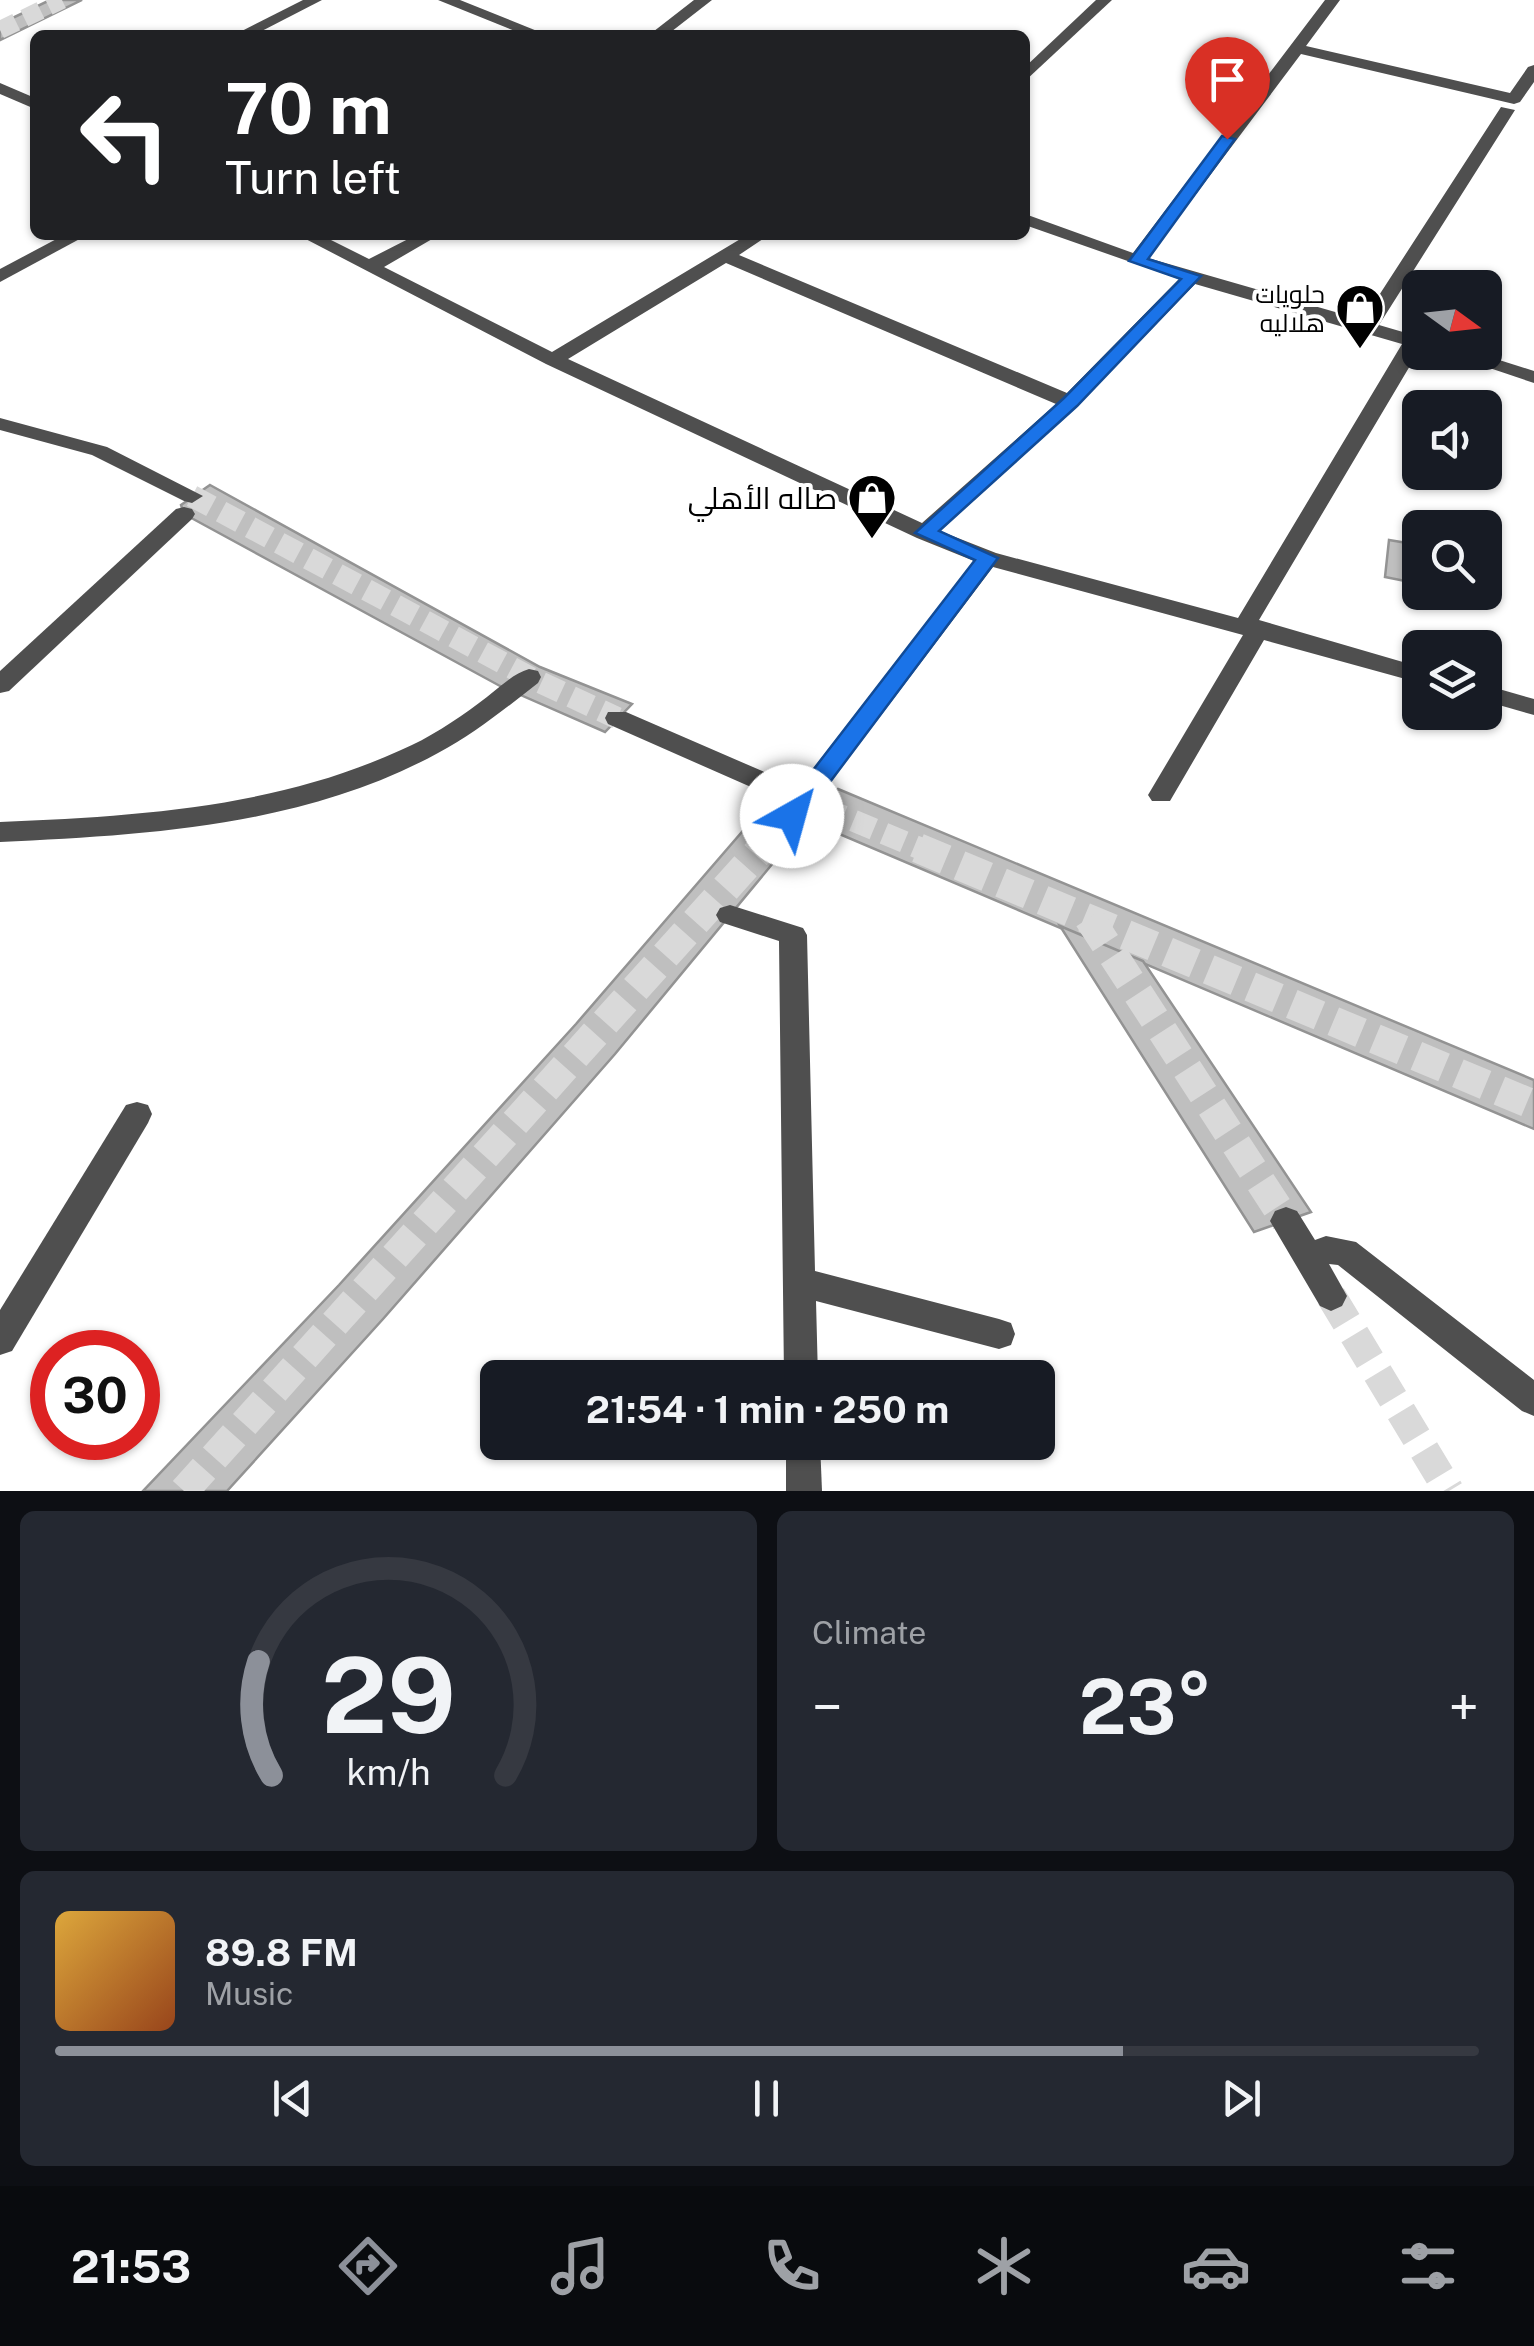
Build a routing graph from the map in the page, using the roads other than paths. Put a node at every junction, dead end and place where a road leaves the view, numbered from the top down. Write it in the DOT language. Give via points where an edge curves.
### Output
graph roads {
  1 [pos="315,0"];
  2 [pos="449,0"];
  3 [pos="704,0"];
  4 [pos="1105,0"];
  5 [pos="1332,0"];
  6 [pos="252,30"];
  7 [pos="526,30"];
  8 [pos="664,30"];
  9 [pos="1295,48"];
  10 [pos="1534,70"];
  11 [pos="1030,71"];
  12 [pos="0,88"];
  13 [pos="30,102"];
  14 [pos="1507,110"];
  15 [pos="1030,221"];
  16 [pos="68,240"];
  17 [pos="317,240"];
  18 [pos="421,240"];
  19 [pos="752,240"];
  20 [pos="725,256"];
  21 [pos="1138,261"];
  22 [pos="372,266"];
  23 [pos="0,276"];
  24 [pos="1192,276"];
  25 [pos="1368,328"];
  26 [pos="1402,338"];
  27 [pos="553,360"];
  28 [pos="1402,366"];
  29 [pos="1502,367"];
  30 [pos="1534,377"];
  31 [pos="1070,402"];
  32 [pos="0,424"];
  33 [pos="925,533"];
  34 [pos="988,558"];
  35 [pos="1252,626"];
  36 [pos="1402,669"];
  37 [pos="529,677"];
  38 [pos="0,685"];
  39 [pos="1502,698"];
  40 [pos="1534,708"];
  41 [pos="617,718"];
  42 [pos="1161,795"];
  43 [pos="0,832"];
  44 [pos="730,916"];
  45 [pos="136,1114"];
  46 [pos="1286,1220"];
  47 [pos="1308,1257"];
  48 [pos="800,1282"];
  49 [pos="1331,1296"];
  50 [pos="999,1334"];
  51 [pos="0,1340"];
  52 [pos="802,1360"];
  53 [pos="1534,1400"];
  54 [pos="803,1460"];
  55 [pos="804,1491"];
  1 -- 6 [label="street"];
  2 -- 7 [label="street"];
  3 -- 8 [label="street"];
  4 -- 11 [label="street"];
  5 -- 9 [label="street"];
  9 -- 10 [label="street" via="1514,99"];
  9 -- 21 [label="street"];
  12 -- 13 [label="street"];
  14 -- 25 [label="street"];
  15 -- 21 [label="street"];
  16 -- 23 [label="street"];
  17 -- 22 [label="street"];
  18 -- 22 [label="street"];
  19 -- 20 [label="street"];
  20 -- 27 [label="street"];
  20 -- 31 [label="street"];
  21 -- 24 [label="street"];
  22 -- 27 [label="street"];
  24 -- 25 [label="street"];
  24 -- 31 [label="street"];
  25 -- 26 [label="street"];
  27 -- 33 [label="street"];
  28 -- 35 [label="street"];
  29 -- 30 [label="street"];
  31 -- 33 [label="street"];
  32 -- 38 [label="street" via="108,451 188,505"];
  33 -- 34 [label="street"];
  34 -- 35 [label="street"];
  34 -- 41 [label="street" via="806,808"];
  35 -- 36 [label="street"];
  35 -- 42 [label="street"];
  37 -- 43 [label="street" via="418,754 325,791 204,816"];
  39 -- 40 [label="street"];
  44 -- 48 [label="street" via="793,934"];
  45 -- 51 [label="street"];
  46 -- 47 [label="street"];
  47 -- 49 [label="street"];
  47 -- 53 [label="street" via="1345,1252"];
  48 -- 50 [label="street"];
  48 -- 52 [label="street"];
  54 -- 55 [label="street"];
}
